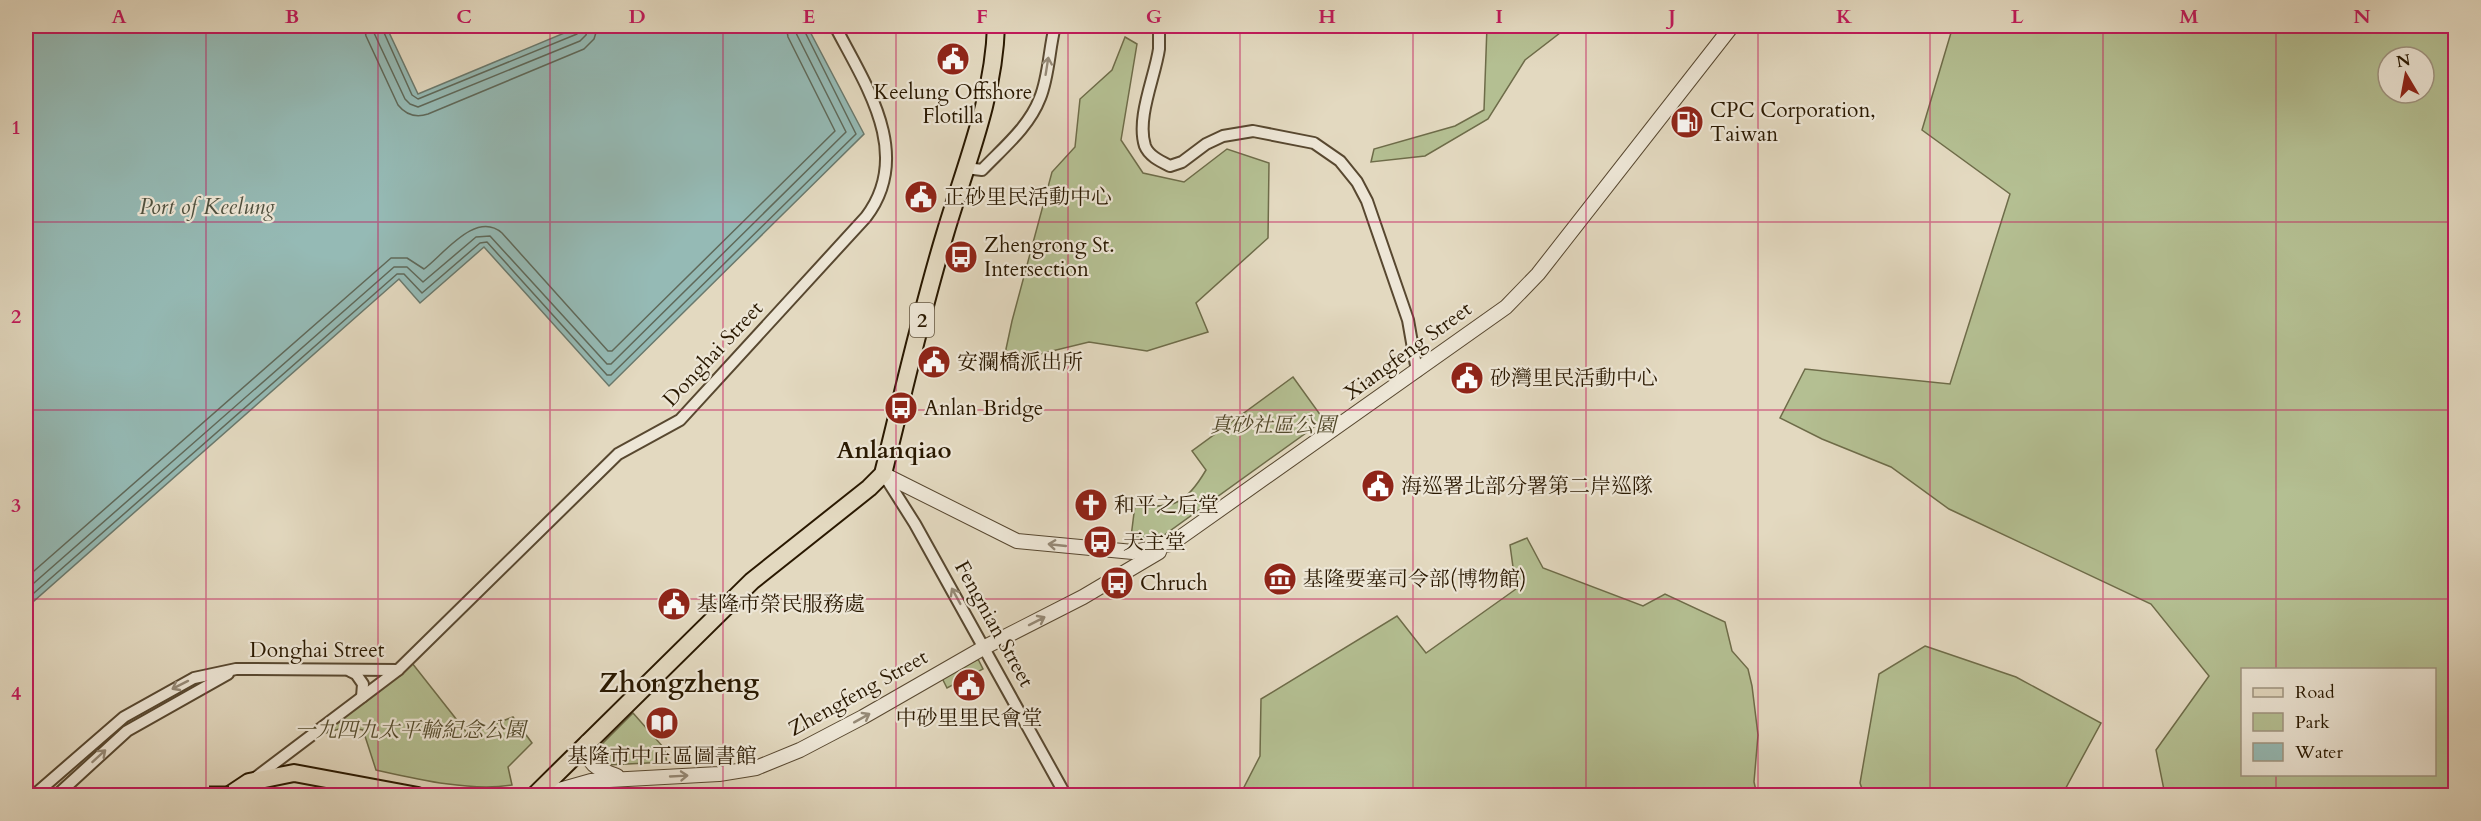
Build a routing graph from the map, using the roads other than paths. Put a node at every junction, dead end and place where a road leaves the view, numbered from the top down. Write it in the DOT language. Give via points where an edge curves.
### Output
graph roads {
  1 [pos="834,26"];
  2 [pos="996,26"];
  3 [pos="1055,26"];
  4 [pos="1159,26"];
  5 [pos="1732,26"];
  6 [pos="966,168"];
  7 [pos="1417,371"];
  8 [pos="883,474"];
  9 [pos="1171,544"];
  10 [pos="1116,551"];
  11 [pos="1118,577"];
  12 [pos="985,647"];
  13 [pos="236,669"];
  14 [pos="398,670"];
  15 [pos="349,671"];
  16 [pos="362,697"];
  17 [pos="587,742"];
  18 [pos="625,778"];
  19 [pos="249,782"];
  20 [pos="33,795"];
  21 [pos="56,795"];
  22 [pos="209,795"];
  23 [pos="229,795"];
  24 [pos="418,795"];
  25 [pos="536,795"];
  26 [pos="1066,795"];
  1 -- 14 [label="street, Donghai Street" via="871,96 883,129 886,161 875,205 680,420 618,454"];
  2 -- 6 [label="main road, 2" via="989,84"];
  6 -- 3 [label="street, one-way" via="982,170 1034,111 1041,96"];
  4 -- 7 [label="street" via="1159,49 1143,130 1145,147 1170,166 1222,136 1253,131 1314,143 1340,161 1367,201 1408,320"];
  5 -- 7 [label="street, Xiangfeng Street" via="1538,274 1506,307"];
  6 -- 8 [label="main road, 2" via="930,287"];
  7 -- 9 [label="street, Xiangfeng Street"];
  10 -- 8 [label="street, Xiangfeng Street, one-way" via="1017,540"];
  12 -- 8 [label="street, Fengnian Street, one-way"];
  8 -- 17 [label="main road" via="752,581"];
  9 -- 10 [label="street, Xiangfeng Street" via="1133,552"];
  9 -- 11 [label="street, Zhengfeng Street"];
  10 -- 11 [label="street" via="1124,564"];
  12 -- 11 [label="street, Zhengfeng Street, one-way"];
  18 -- 12 [label="street, Zhengfeng Street, one-way" via="719,774 756,768 832,734"];
  12 -- 26 [label="street, Fengnian Street"];
  13 -- 15 [label="street, Donghai Street"];
  13 -- 20 [label="street, Donghai Street, one-way" via="194,678 124,717"];
  21 -- 13 [label="street, Donghai Street, one-way" via="127,731"];
  14 -- 15 [label="street, Donghai Street"];
  14 -- 16 [label="street, Donghai Street"];
  15 -- 16 [label="street" via="361,679"];
  16 -- 19 [label="street, Donghai Street"];
  17 -- 18 [label="street" via="586,753 591,763"];
  17 -- 25 [label="main road"];
  18 -- 25 [label="street, Zhengfeng Street" via="591,781"];
  19 -- 23 [label="main road"];
  19 -- 24 [label="main road" via="294,773"];
  22 -- 23 [label="highway, bridge"];
}
